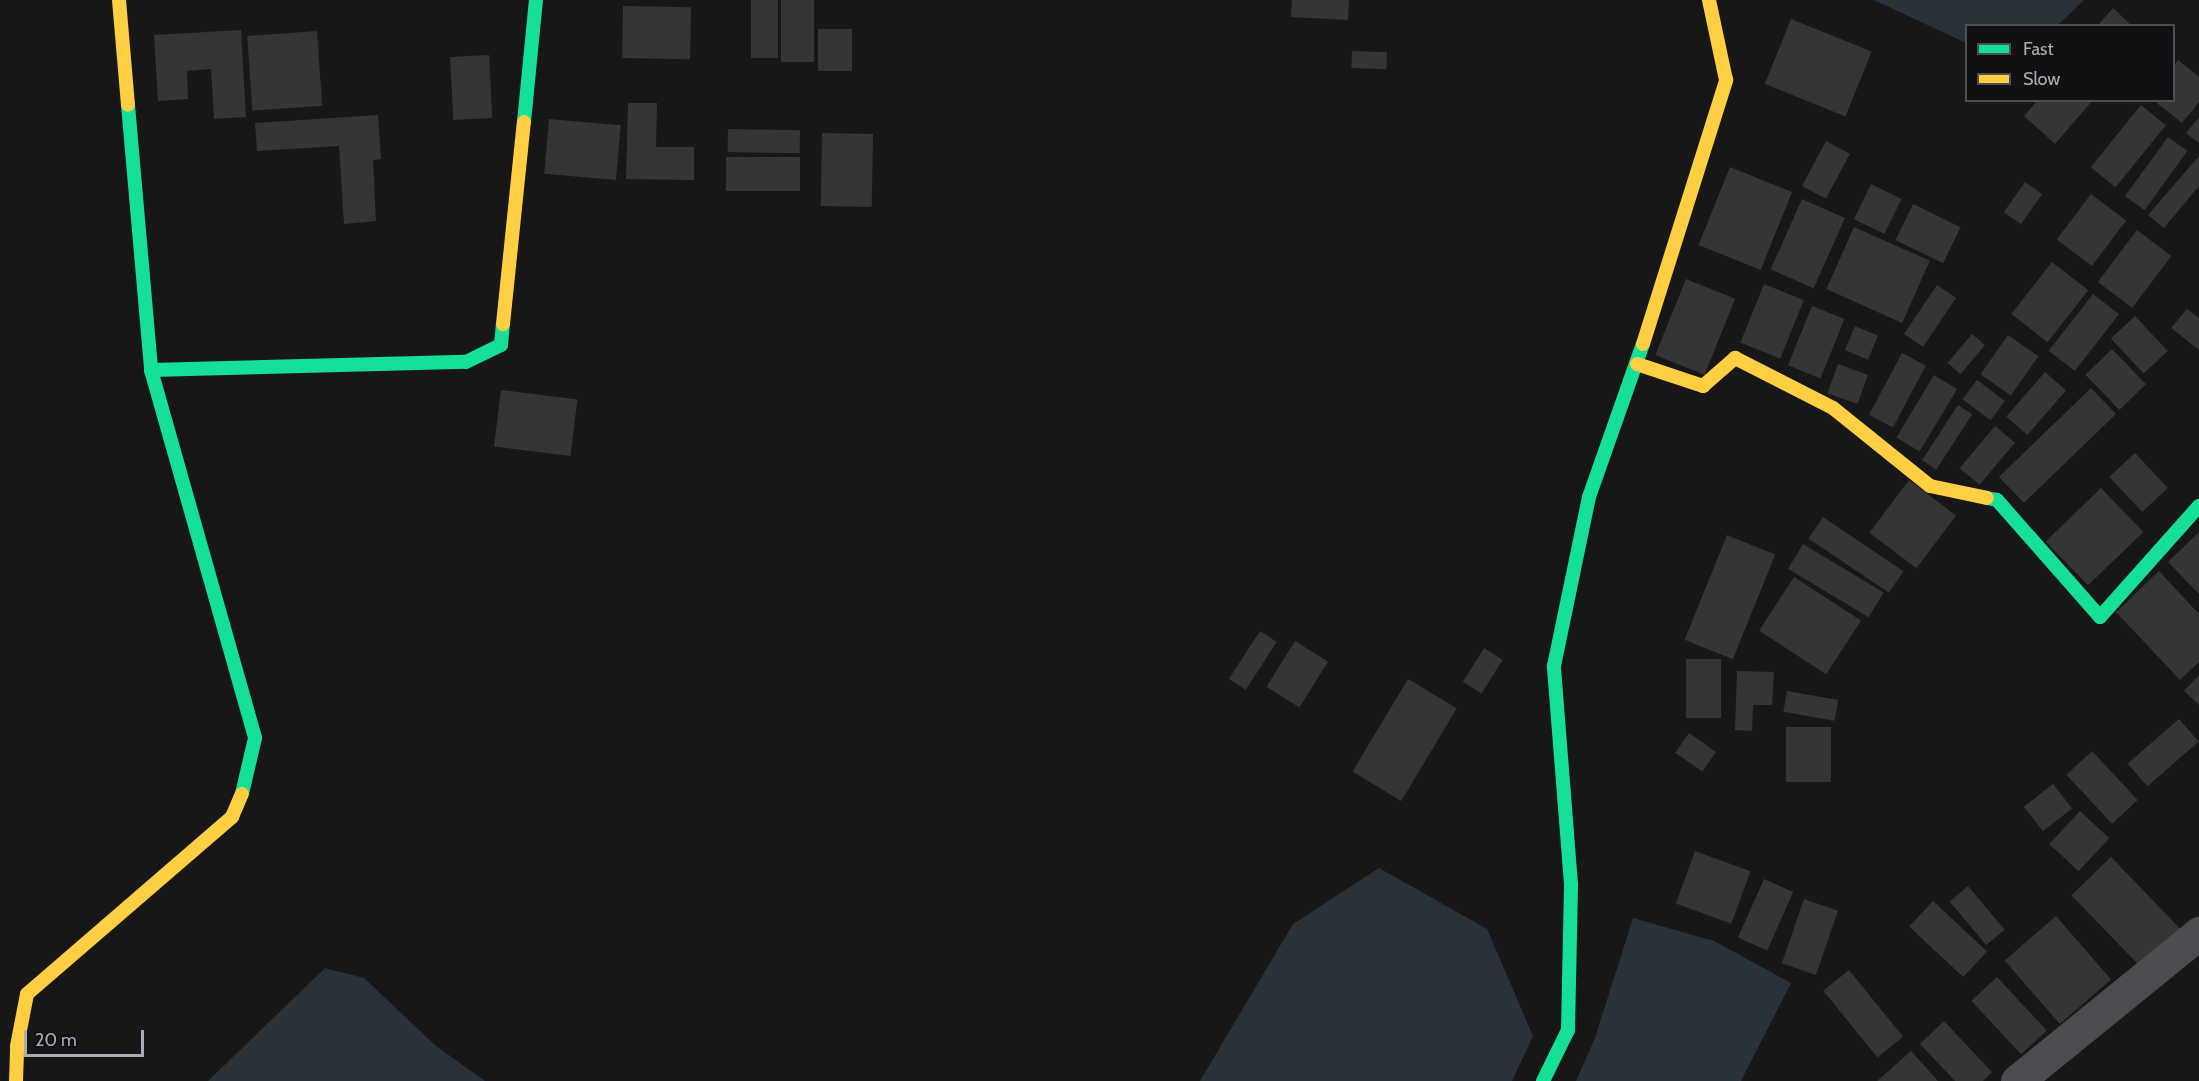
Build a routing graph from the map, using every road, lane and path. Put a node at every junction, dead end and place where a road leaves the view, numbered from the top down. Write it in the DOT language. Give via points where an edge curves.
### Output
graph roads {
  1 [pos="119,0"];
  2 [pos="537,0"];
  3 [pos="1709,0"];
  4 [pos="1638,364"];
  5 [pos="151,370"];
  6 [pos="2199,506"];
  7 [pos="2199,933"];
  8 [pos="16,1081"];
  9 [pos="1543,1081"];
  10 [pos="2017,1081"];
  1 -- 5 [label="street"];
  2 -- 5 [label="street" via="501,345 466,362"];
  3 -- 4 [label="street" via="1726,80"];
  4 -- 6 [label="street" via="1703,386 1736,358 1833,408 1930,486 1997,500 2100,617"];
  4 -- 9 [label="street" via="1589,497 1554,666 1571,884 1568,1030"];
  5 -- 8 [label="street" via="255,738 248,782 232,817 27,994 17,1046"];
  7 -- 10 [label="street"];
}
